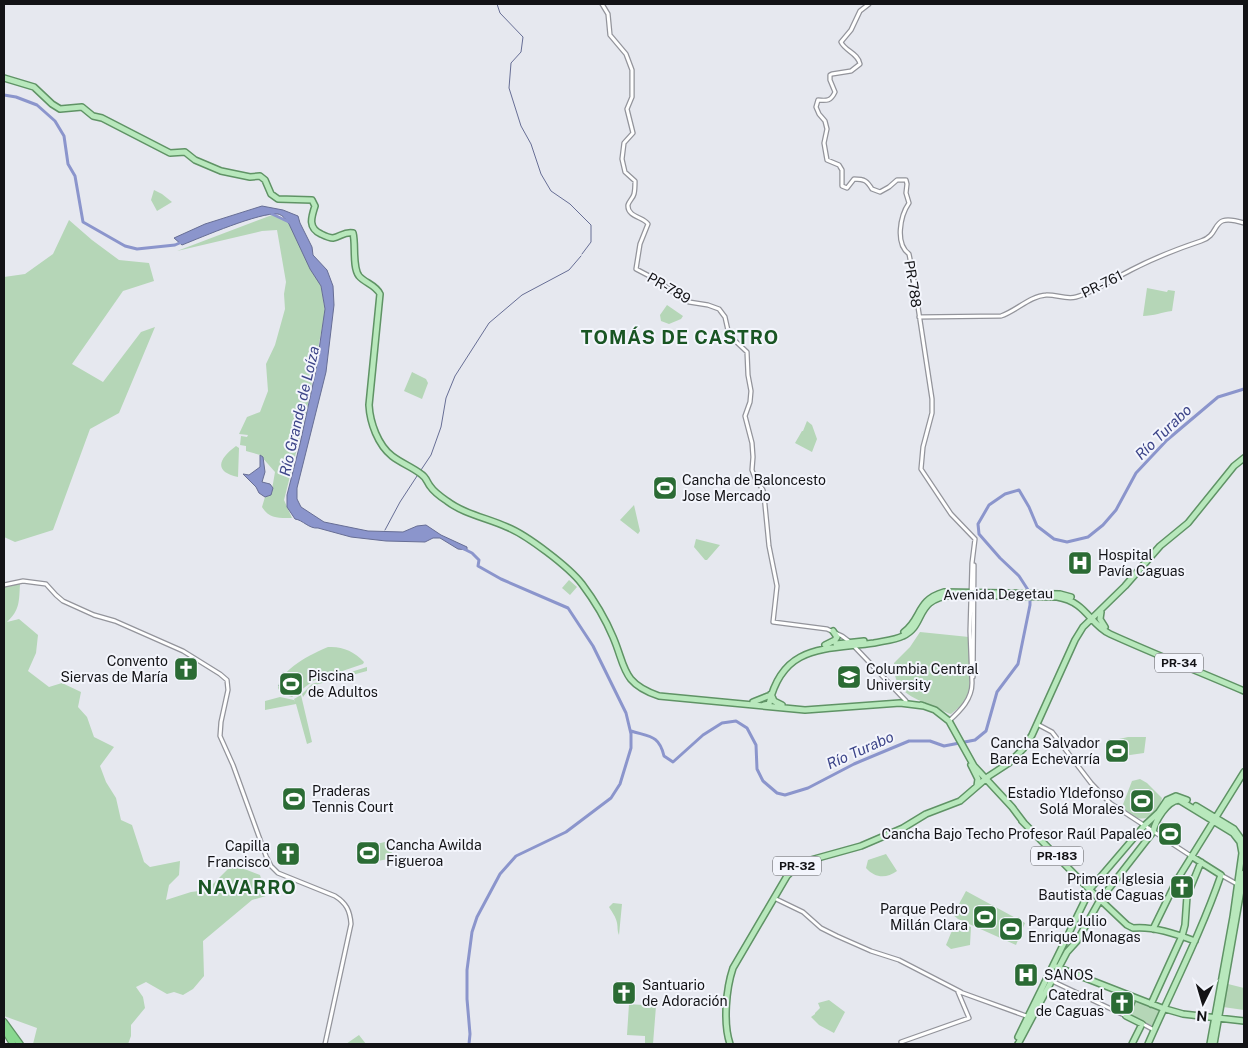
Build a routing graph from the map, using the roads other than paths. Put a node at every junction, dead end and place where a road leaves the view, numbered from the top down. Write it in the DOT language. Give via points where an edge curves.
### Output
graph roads {
  1 [pos="602,4"];
  2 [pos="869,4"];
  3 [pos="4,78"];
  4 [pos="1244,223"];
  5 [pos="919,318"];
  6 [pos="1244,458"];
  7 [pos="4,584"];
  8 [pos="972,593"];
  9 [pos="983,594"];
  10 [pos="1101,611"];
  11 [pos="1092,616"];
  12 [pos="1088,624"];
  13 [pos="1103,627"];
  14 [pos="833,631"];
  15 [pos="852,644"];
  16 [pos="862,644"];
  17 [pos="825,645"];
  18 [pos="860,653"];
  19 [pos="1244,691"];
  20 [pos="769,695"];
  21 [pos="902,699"];
  22 [pos="728,702"];
  23 [pos="753,702"];
  24 [pos="768,704"];
  25 [pos="884,704"];
  26 [pos="747,705"];
  27 [pos="782,705"];
  28 [pos="862,705"];
  29 [pos="916,706"];
  30 [pos="924,706"];
  31 [pos="793,709"];
  32 [pos="949,721"];
  33 [pos="1038,724"];
  34 [pos="1029,744"];
  35 [pos="963,748"];
  36 [pos="1018,754"];
  37 [pos="971,765"];
  38 [pos="1006,769"];
  39 [pos="1244,772"];
  40 [pos="985,781"];
  41 [pos="977,787"];
  42 [pos="1214,819"];
  43 [pos="1153,822"];
  44 [pos="1144,826"];
  45 [pos="1153,832"];
  46 [pos="1244,843"];
  47 [pos="852,849"];
  48 [pos="1192,856"];
  49 [pos="1201,862"];
  50 [pos="1244,872"];
  51 [pos="1221,875"];
  52 [pos="1241,886"];
  53 [pos="1090,890"];
  54 [pos="774,898"];
  55 [pos="1100,900"];
  56 [pos="1153,929"];
  57 [pos="1182,936"];
  58 [pos="1195,941"];
  59 [pos="1057,967"];
  60 [pos="1050,978"];
  61 [pos="957,992"];
  62 [pos="965,993"];
  63 [pos="960,997"];
  64 [pos="1131,1003"];
  65 [pos="1151,1004"];
  66 [pos="1163,1011"];
  67 [pos="1127,1014"];
  68 [pos="1030,1017"];
  69 [pos="1217,1018"];
  70 [pos="1226,1019"];
  71 [pos="1244,1021"];
  72 [pos="4,1022"];
  73 [pos="1142,1024"];
  74 [pos="1217,1026"];
  75 [pos="4,1028"];
  76 [pos="1155,1028"];
  77 [pos="4,1034"];
  78 [pos="902,1043"];
  79 [pos="11,1044"];
  80 [pos="20,1044"];
  81 [pos="325,1044"];
  82 [pos="730,1044"];
  83 [pos="1017,1044"];
  84 [pos="1132,1044"];
  85 [pos="1148,1044"];
  86 [pos="1210,1044"];
  87 [pos="1214,1044"];
  1 -- 14 [label="street, PR-789 / PR-789" via="608,14 610,35 626,54 632,70 632,97 627,109 633,133 624,143 622,159 625,172 635,181 629,210 648,224 640,244 636,269 689,302 719,309 725,316 729,335 747,352 751,392 745,416 752,443 752,470 764,495 776,586 773,622"];
  2 -- 5 [label="street, PR-788 / PR-788" via="860,11 841,42 860,64 851,72 830,75 835,92 829,101 818,100 816,107 825,121 826,160 839,165 842,186 847,188 854,180 863,179 880,192 897,180 906,180 909,203 901,225 901,244 909,254"];
  3 -- 22 [label="main road, PR-183" via="36,88 60,109 82,106 93,116 170,153 185,152 221,171 260,176 278,199 312,200 315,206 311,224 315,231 333,238 353,233 357,272 380,294 370,415 383,446 423,474 432,488 447,501 520,533 578,578 601,612 630,679 650,693"];
  4 -- 5 [label="street, PR-761 / PR-761" via="1223,219 1207,239 1161,255 1075,298 1045,295 1001,316"];
  5 -- 8 [label="street, PR-788 / PR-788" via="932,399 922,469 951,514 975,539"];
  6 -- 10 [label="main road, PR-32" via="1188,523 1160,546"];
  7 -- 81 [label="street" via="23,581 46,584 63,601 183,650 226,680 228,690 220,736 271,866 278,873 335,896 349,908 351,924"];
  8 -- 9 [label="main road"];
  8 -- 9 [label="main road"];
  8 -- 15 [label="main road, Avenida Degetau" via="944,592 923,604 912,624 900,635"];
  8 -- 16 [label="main road, Avenida Degetau" via="944,596 930,603 912,630 900,638"];
  8 -- 32 [label="street, PR-788 / PR-788" via="972,690 966,703"];
  9 -- 11 [label="main road, Avenida Degetau / PR-34" via="1057,597 1077,604"];
  10 -- 11 [label="main road, PR-32"];
  10 -- 13 [label="main road"];
  11 -- 12 [label="main road, PR-32"];
  11 -- 13 [label="main road, Avenida Degetau / PR-34"];
  12 -- 13 [label="main road"];
  12 -- 33 [label="main road, PR-32" via="1078,638"];
  13 -- 19 [label="main road, Avenida Degetau / PR-34" via="1114,635"];
  14 -- 15 [label="street, PR-789 / PR-789"];
  14 -- 17 [label="main road" via="836,640"];
  15 -- 16 [label="main road, Avenida Degetau"];
  15 -- 17 [label="main road, Avenida Degetau"];
  15 -- 18 [label="street, PR-789 / PR-789"];
  15 -- 20 [label="main road, Avenida Degetau" via="823,649 796,659 782,672"];
  16 -- 18 [label="main road"];
  17 -- 20 [label="main road, Avenida Degetau" via="806,651 786,664 774,678"];
  18 -- 21 [label="street, PR-789 / PR-789"];
  20 -- 23 [label="main road"];
  20 -- 24 [label="main road, Avenida Degetau"];
  20 -- 27 [label="main road"];
  21 -- 25 [label="main road"];
  21 -- 28 [label="main road, PR-183"];
  21 -- 29 [label="main road"];
  21 -- 30 [label="main road, PR-183"];
  22 -- 23 [label="main road, PR-183"];
  22 -- 26 [label="main road, PR-183"];
  23 -- 24 [label="main road, PR-183"];
  24 -- 26 [label="main road"];
  24 -- 27 [label="main road, PR-183"];
  24 -- 31 [label="main road"];
  25 -- 28 [label="main road, PR-183"];
  25 -- 29 [label="main road, PR-183"];
  26 -- 31 [label="main road, PR-183"];
  27 -- 28 [label="main road, PR-183"];
  28 -- 31 [label="main road, PR-183"];
  29 -- 30 [label="main road, PR-183"];
  30 -- 32 [label="main road, PR-183"];
  32 -- 35 [label="main road, PR-183"];
  33 -- 34 [label="main road, PR-32"];
  33 -- 36 [label="main road, PR-32"];
  33 -- 44 [label="street" via="1052,732 1110,803"];
  34 -- 36 [label="main road"];
  34 -- 38 [label="main road, PR-32"];
  35 -- 37 [label="main road, PR-183"];
  35 -- 40 [label="main road, PR-183"];
  36 -- 38 [label="main road"];
  36 -- 40 [label="main road, PR-32"];
  37 -- 40 [label="main road, PR-183"];
  37 -- 41 [label="main road" via="978,779"];
  38 -- 40 [label="main road, PR-32"];
  39 -- 42 [label="main road"];
  40 -- 41 [label="main road, PR-32"];
  40 -- 47 [label="main road, PR-32" via="962,802"];
  40 -- 53 [label="main road, PR-183"];
  41 -- 47 [label="main road, PR-32" via="960,801"];
  42 -- 43 [label="main road" via="1179,800 1171,802"];
  42 -- 46 [label="main road" via="1234,829"];
  42 -- 48 [label="main road"];
  42 -- 52 [label="main road" via="1240,842"];
  43 -- 44 [label="main road"];
  43 -- 45 [label="main road"];
  44 -- 45 [label="street"];
  44 -- 53 [label="main road"];
  45 -- 48 [label="street"];
  45 -- 55 [label="main road"];
  47 -- 54 [label="main road, PR-32" via="805,863 790,875"];
  48 -- 49 [label="main road"];
  48 -- 56 [label="main road"];
  49 -- 51 [label="main road"];
  49 -- 57 [label="main road" via="1187,896"];
  50 -- 52 [label="main road"];
  51 -- 52 [label="street"];
  51 -- 58 [label="main road"];
  52 -- 69 [label="main road"];
  53 -- 55 [label="main road, PR-183"];
  53 -- 60 [label="main road"];
  54 -- 61 [label="street" via="803,912 821,928 899,960"];
  54 -- 82 [label="main road, PR-32" via="734,969 728,1021"];
  55 -- 56 [label="main road, PR-183" via="1133,928"];
  55 -- 59 [label="main road" via="1077,941"];
  56 -- 57 [label="main road, PR-183"];
  57 -- 58 [label="main road, PR-183"];
  57 -- 65 [label="main road"];
  58 -- 66 [label="main road"];
  59 -- 60 [label="main road"];
  59 -- 64 [label="main road"];
  60 -- 67 [label="street"];
  60 -- 68 [label="main road"];
  61 -- 62 [label="street"];
  61 -- 63 [label="street"];
  62 -- 63 [label="street"];
  62 -- 68 [label="street"];
  63 -- 78 [label="street" via="969,1018"];
  64 -- 65 [label="main road"];
  64 -- 67 [label="main road"];
  65 -- 66 [label="main road"];
  66 -- 69 [label="main road"];
  66 -- 76 [label="main road"];
  67 -- 73 [label="main road"];
  68 -- 83 [label="main road"];
  69 -- 70 [label="main road"];
  69 -- 74 [label="main road"];
  69 -- 86 [label="main road"];
  70 -- 71 [label="main road"];
  70 -- 74 [label="main road"];
  72 -- 80 [label="highway"];
  73 -- 76 [label="street"];
  73 -- 84 [label="main road"];
  74 -- 87 [label="main road"];
  75 -- 79 [label="highway"];
  76 -- 85 [label="main road"];
  77 -- 79 [label="highway"];
}
